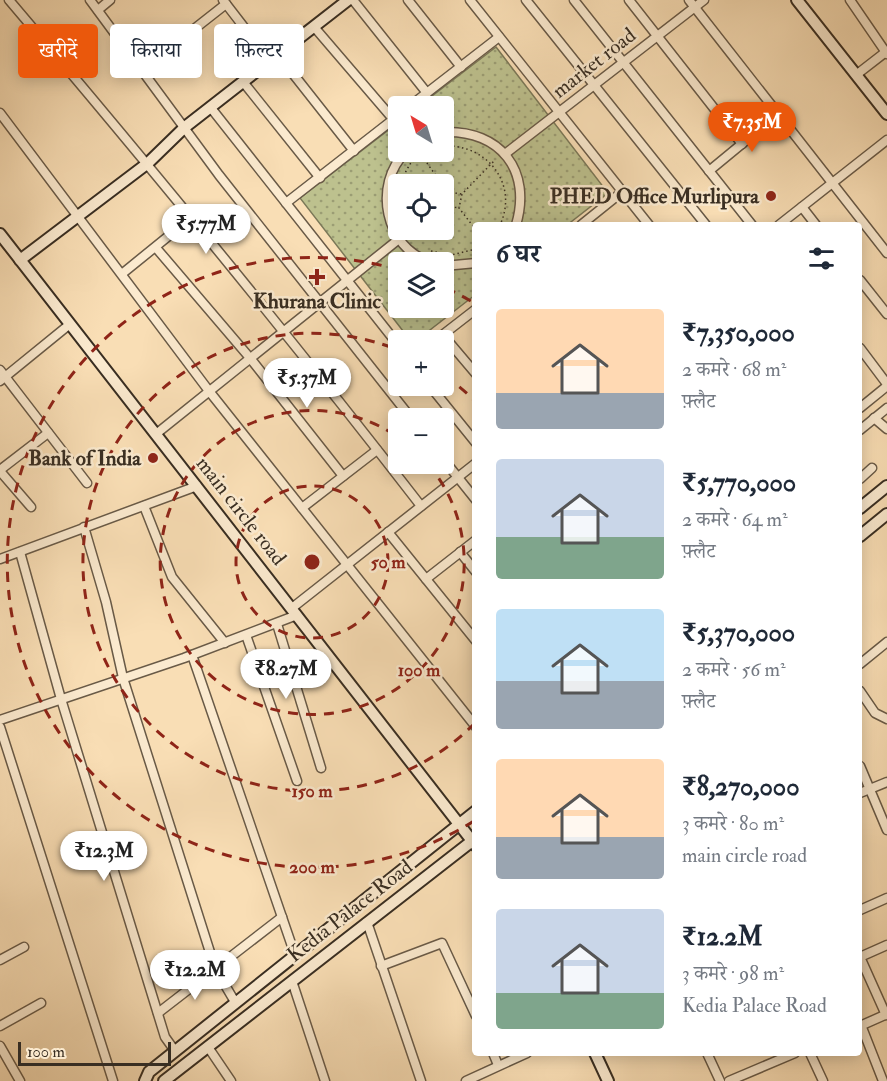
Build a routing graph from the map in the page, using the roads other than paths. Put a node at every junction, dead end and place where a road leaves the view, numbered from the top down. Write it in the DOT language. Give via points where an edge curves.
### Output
graph roads {
  1 [pos="9,0"];
  2 [pos="90,0"];
  3 [pos="110,0"];
  4 [pos="348,0"];
  5 [pos="353,0"];
  6 [pos="408,0"];
  7 [pos="470,0"];
  8 [pos="526,0"];
  9 [pos="574,0"];
  10 [pos="628,0"];
  11 [pos="704,0"];
  12 [pos="797,0"];
  13 [pos="850,0"];
  14 [pos="224,2"];
  15 [pos="692,4"];
  16 [pos="98,10"];
  17 [pos="197,24"];
  18 [pos="243,24"];
  19 [pos="110,26"];
  20 [pos="315,27"];
  21 [pos="304,36"];
  22 [pos="499,37"];
  23 [pos="657,37"];
  24 [pos="887,52"];
  25 [pos="624,63"];
  26 [pos="461,66"];
  27 [pos="856,75"];
  28 [pos="148,78"];
  29 [pos="249,78"];
  30 [pos="291,78"];
  31 [pos="244,82"];
  32 [pos="593,87"];
  33 [pos="427,93"];
  34 [pos="423,96"];
  35 [pos="211,108"];
  36 [pos="388,110"];
  37 [pos="0,113"];
  38 [pos="559,113"];
  39 [pos="778,114"];
  40 [pos="887,114"];
  41 [pos="388,126"];
  42 [pos="185,127"];
  43 [pos="454,133"];
  44 [pos="887,140"];
  45 [pos="742,144"];
  46 [pos="354,151"];
  47 [pos="504,153"];
  48 [pos="148,163"];
  49 [pos="710,171"];
  50 [pos="320,178"];
  51 [pos="832,183"];
  52 [pos="388,189"];
  53 [pos="622,192"];
  54 [pos="286,203"];
  55 [pos="802,207"];
  56 [pos="388,214"];
  57 [pos="80,215"];
  58 [pos="192,217"];
  59 [pos="517,222"];
  60 [pos="586,222"];
  61 [pos="646,222"];
  62 [pos="704,222"];
  63 [pos="750,222"];
  64 [pos="783,222"];
  65 [pos="814,222"];
  66 [pos="398,240"];
  67 [pos="400,240"];
  68 [pos="2,241"];
  69 [pos="157,249"];
  70 [pos="411,252"];
  71 [pos="887,253"];
  72 [pos="20,260"];
  73 [pos="472,263"];
  74 [pos="454,265"];
  75 [pos="123,273"];
  76 [pos="347,281"];
  77 [pos="862,283"];
  78 [pos="320,303"];
  79 [pos="472,312"];
  80 [pos="887,314"];
  81 [pos="70,324"];
  82 [pos="285,330"];
  83 [pos="449,330"];
  84 [pos="388,332"];
  85 [pos="862,351"];
  86 [pos="454,353"];
  87 [pos="250,358"];
  88 [pos="472,370"];
  89 [pos="2,376"];
  90 [pos="887,385"];
  91 [pos="209,391"];
  92 [pos="438,396"];
  93 [pos="862,406"];
  94 [pos="403,408"];
  95 [pos="887,408"];
  96 [pos="874,418"];
  97 [pos="862,428"];
  98 [pos="887,429"];
  99 [pos="48,433"];
  100 [pos="156,434"];
  101 [pos="472,438"];
  102 [pos="377,450"];
  103 [pos="472,466"];
  104 [pos="872,468"];
  105 [pos="0,471"];
  106 [pos="454,472"];
  107 [pos="343,476"];
  108 [pos="862,476"];
  109 [pos="458,477"];
  110 [pos="87,483"];
  111 [pos="197,486"];
  112 [pos="887,486"];
  113 [pos="472,495"];
  114 [pos="144,506"];
  115 [pos="421,506"];
  116 [pos="862,506"];
  117 [pos="31,507"];
  118 [pos="302,508"];
  119 [pos="887,514"];
  120 [pos="84,527"];
  121 [pos="388,532"];
  122 [pos="862,534"];
  123 [pos="472,543"];
  124 [pos="20,552"];
  125 [pos="460,552"];
  126 [pos="0,559"];
  127 [pos="347,564"];
  128 [pos="472,567"];
  129 [pos="426,579"];
  130 [pos="295,611"];
  131 [pos="277,624"];
  132 [pos="246,635"];
  133 [pos="472,636"];
  134 [pos="887,642"];
  135 [pos="225,643"];
  136 [pos="192,655"];
  137 [pos="862,662"];
  138 [pos="123,678"];
  139 [pos="862,695"];
  140 [pos="61,699"];
  141 [pos="887,719"];
  142 [pos="0,720"];
  143 [pos="472,720"];
  144 [pos="0,727"];
  145 [pos="321,768"];
  146 [pos="862,771"];
  147 [pos="297,781"];
  148 [pos="887,782"];
  149 [pos="870,789"];
  150 [pos="862,792"];
  151 [pos="472,814"];
  152 [pos="460,823"];
  153 [pos="887,830"];
  154 [pos="472,838"];
  155 [pos="472,843"];
  156 [pos="887,898"];
  157 [pos="862,909"];
  158 [pos="282,917"];
  159 [pos="367,922"];
  160 [pos="887,945"];
  161 [pos="24,947"];
  162 [pos="295,955"];
  163 [pos="862,956"];
  164 [pos="0,960"];
  165 [pos="862,961"];
  166 [pos="381,966"];
  167 [pos="215,968"];
  168 [pos="292,981"];
  169 [pos="235,1002"];
  170 [pos="40,1003"];
  171 [pos="472,1007"];
  172 [pos="158,1013"];
  173 [pos="887,1015"];
  174 [pos="862,1025"];
  175 [pos="0,1026"];
  176 [pos="862,1031"];
  177 [pos="0,1046"];
  178 [pos="208,1047"];
  179 [pos="175,1051"];
  180 [pos="494,1056"];
  181 [pos="520,1056"];
  182 [pos="596,1056"];
  183 [pos="708,1056"];
  184 [pos="781,1056"];
  185 [pos="811,1056"];
  186 [pos="498,1065"];
  187 [pos="747,1078"];
  188 [pos="20,1081"];
  189 [pos="113,1081"];
  190 [pos="145,1081"];
  191 [pos="164,1081"];
  192 [pos="231,1081"];
  193 [pos="325,1081"];
  194 [pos="421,1081"];
  195 [pos="466,1081"];
  196 [pos="608,1081"];
  197 [pos="720,1081"];
  198 [pos="729,1081"];
  199 [pos="823,1081"];
  200 [pos="883,1081"];
  1 -- 48 [label="street"];
  2 -- 16 [label="street"];
  3 -- 16 [label="street"];
  4 -- 20 [label="street"];
  5 -- 33 [label="street"];
  6 -- 26 [label="street"];
  7 -- 22 [label="street"];
  8 -- 32 [label="street"];
  9 -- 25 [label="street"];
  10 -- 23 [label="street"];
  11 -- 15 [label="street, market road"];
  12 -- 27 [label="street"];
  13 -- 24 [label="street"];
  14 -- 17 [label="street"];
  14 -- 18 [label="street"];
  15 -- 23 [label="street, market road"];
  15 -- 39 [label="street"];
  16 -- 19 [label="street"];
  20 -- 21 [label="street"];
  20 -- 36 [label="street"];
  22 -- 26 [label="street"];
  22 -- 38 [label="street"];
  23 -- 25 [label="street, market road"];
  23 -- 45 [label="street"];
  24 -- 27 [label="street"];
  25 -- 32 [label="street, market road"];
  25 -- 49 [label="street"];
  26 -- 33 [label="street"];
  27 -- 40 [label="street"];
  28 -- 42 [label="street"];
  29 -- 31 [label="street"];
  30 -- 46 [label="street"];
  31 -- 35 [label="street"];
  31 -- 50 [label="street"];
  32 -- 38 [label="street, market road"];
  32 -- 62 [label="street"];
  33 -- 34 [label="street"];
  35 -- 42 [label="street"];
  35 -- 54 [label="street"];
  37 -- 57 [label="street"];
  38 -- 47 [label="street, market road"];
  38 -- 53 [label="street"];
  39 -- 45 [label="street"];
  39 -- 51 [label="street"];
  41 -- 46 [label="street"];
  42 -- 48 [label="street"];
  42 -- 78 [label="street"];
  43 -- 47 [label="street" via="476,135"];
  44 -- 51 [label="street"];
  45 -- 49 [label="street"];
  46 -- 50 [label="street"];
  47 -- 59 [label="street" via="516,170 521,188"];
  48 -- 57 [label="street"];
  48 -- 58 [label="street"];
  49 -- 63 [label="street"];
  50 -- 54 [label="street"];
  51 -- 55 [label="street"];
  51 -- 71 [label="street"];
  52 -- 56 [label="street"];
  53 -- 60 [label="street"];
  53 -- 61 [label="street"];
  54 -- 76 [label="street"];
  55 -- 64 [label="street"];
  55 -- 65 [label="street"];
  57 -- 72 [label="street"];
  57 -- 75 [label="street"];
  58 -- 69 [label="street"];
  58 -- 82 [label="street"];
  66 -- 76 [label="street"];
  67 -- 70 [label="street"];
  68 -- 72 [label="street, main circle road"];
  69 -- 75 [label="street"];
  69 -- 87 [label="street"];
  72 -- 81 [label="street, main circle road"];
  73 -- 74 [label="street"];
  75 -- 91 [label="street"];
  76 -- 78 [label="street"];
  76 -- 84 [label="street"];
  77 -- 80 [label="street"];
  78 -- 82 [label="street"];
  78 -- 94 [label="street"];
  79 -- 83 [label="street"];
  81 -- 89 [label="street"];
  81 -- 100 [label="street, main circle road"];
  82 -- 87 [label="street"];
  82 -- 102 [label="street"];
  85 -- 90 [label="street"];
  86 -- 88 [label="street"];
  87 -- 91 [label="street"];
  87 -- 107 [label="street"];
  89 -- 99 [label="street"];
  90 -- 93 [label="street"];
  91 -- 100 [label="street"];
  91 -- 118 [label="street"];
  92 -- 101 [label="street"];
  95 -- 96 [label="street"];
  96 -- 97 [label="street"];
  96 -- 98 [label="street"];
  99 -- 105 [label="street"];
  99 -- 110 [label="street"];
  100 -- 111 [label="street, main circle road"];
  102 -- 107 [label="street"];
  102 -- 115 [label="street"];
  103 -- 109 [label="street"];
  104 -- 108 [label="street"];
  105 -- 117 [label="street"];
  106 -- 109 [label="street"];
  107 -- 118 [label="street"];
  109 -- 113 [label="street"];
  109 -- 115 [label="street"];
  111 -- 114 [label="street"];
  111 -- 130 [label="street, main circle road"];
  112 -- 116 [label="street"];
  114 -- 120 [label="street"];
  114 -- 135 [label="street" via="172,578"];
  115 -- 121 [label="street"];
  118 -- 127 [label="street"];
  119 -- 122 [label="street"];
  120 -- 124 [label="street"];
  120 -- 138 [label="street"];
  121 -- 127 [label="street"];
  121 -- 129 [label="street"];
  123 -- 125 [label="street"];
  124 -- 126 [label="street"];
  124 -- 140 [label="street"];
  125 -- 128 [label="street"];
  125 -- 129 [label="street"];
  127 -- 130 [label="street"];
  127 -- 143 [label="street"];
  129 -- 133 [label="street"];
  130 -- 131 [label="street"];
  130 -- 152 [label="street, main circle road"];
  131 -- 132 [label="street"];
  131 -- 145 [label="street"];
  132 -- 135 [label="street"];
  132 -- 147 [label="street"];
  134 -- 137 [label="street"];
  135 -- 136 [label="street"];
  136 -- 138 [label="street"];
  136 -- 158 [label="street"];
  138 -- 140 [label="street"];
  138 -- 167 [label="street"];
  139 -- 141 [label="street" via="875,713"];
  140 -- 142 [label="street"];
  140 -- 172 [label="street"];
  144 -- 189 [label="street"];
  146 -- 149 [label="street"];
  148 -- 149 [label="street"];
  149 -- 150 [label="street"];
  149 -- 153 [label="street"];
  151 -- 152 [label="street, Kedia Palace Road"];
  152 -- 154 [label="street, main circle road"];
  152 -- 162 [label="street, Kedia Palace Road"];
  155 -- 159 [label="street, Kedia Palace Road"];
  156 -- 157 [label="street"];
  158 -- 162 [label="street"];
  158 -- 167 [label="street"];
  159 -- 166 [label="street"];
  159 -- 168 [label="street, Kedia Palace Road"];
  160 -- 163 [label="street"];
  161 -- 164 [label="street"];
  162 -- 169 [label="street, Kedia Palace Road"];
  165 -- 173 [label="street"];
  166 -- 171 [label="street" via="442,943"];
  166 -- 194 [label="street"];
  167 -- 169 [label="street"];
  167 -- 172 [label="street"];
  168 -- 178 [label="street, Kedia Palace Road"];
  168 -- 193 [label="street"];
  169 -- 179 [label="street, Kedia Palace Road"];
  170 -- 175 [label="street"];
  172 -- 179 [label="street" via="165,1037"];
  173 -- 174 [label="street"];
  176 -- 200 [label="street"];
  177 -- 188 [label="street"];
  178 -- 191 [label="street, Kedia Palace Road"];
  178 -- 192 [label="street"];
  179 -- 190 [label="street, Kedia Palace Road" via="149,1072"];
  180 -- 186 [label="street"];
  181 -- 186 [label="street"];
  182 -- 196 [label="street"];
  183 -- 197 [label="street"];
  184 -- 187 [label="street"];
  185 -- 199 [label="street"];
  186 -- 195 [label="street"];
  187 -- 198 [label="street"];
}
